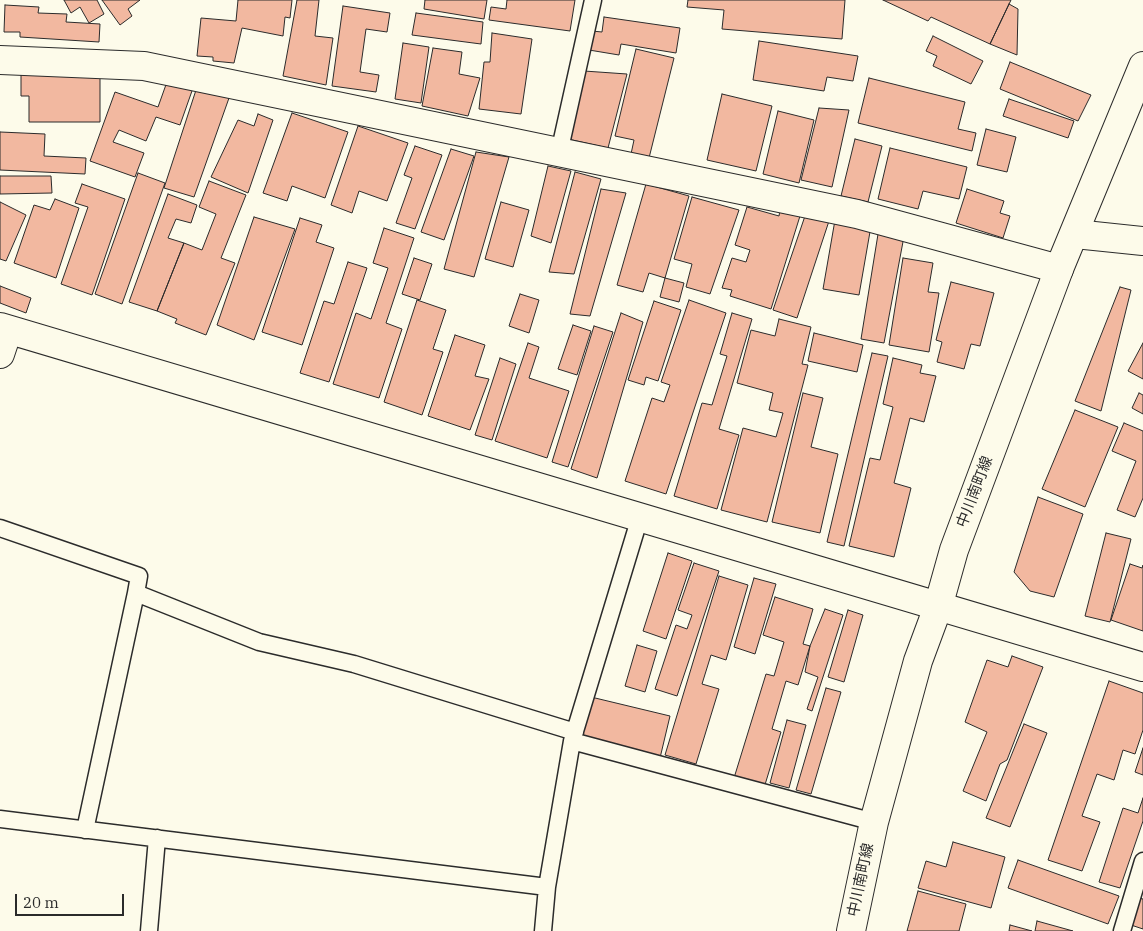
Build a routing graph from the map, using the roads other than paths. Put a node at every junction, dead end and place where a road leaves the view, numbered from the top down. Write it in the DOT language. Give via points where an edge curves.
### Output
graph roads {
  1 [pos="592,0"];
  2 [pos="0,60"];
  3 [pos="1143,66"];
  4 [pos="559,153"];
  5 [pos="1075,234"];
  6 [pos="1143,241"];
  7 [pos="1059,269"];
  8 [pos="3,337"];
  9 [pos="640,516"];
  10 [pos="0,528"];
  11 [pos="136,593"];
  12 [pos="938,607"];
  13 [pos="1143,667"];
  14 [pos="573,736"];
  15 [pos="0,819"];
  16 [pos="874,822"];
  17 [pos="85,830"];
  18 [pos="157,838"];
  19 [pos="1143,861"];
  20 [pos="547,887"];
  21 [pos="149,931"];
  22 [pos="543,931"];
  23 [pos="850,931"];
  24 [pos="1122,931"];
  1 -- 4 [label="lane"];
  2 -- 4 [label="street" via="144,66"];
  3 -- 5 [label="street, 中川南町線"];
  4 -- 7 [label="street" via="857,214"];
  5 -- 6 [label="street"];
  5 -- 7 [label="street, 中川南町線"];
  7 -- 12 [label="street, 中川南町線" via="954,550"];
  8 -- 9 [label="street"];
  9 -- 12 [label="street"];
  9 -- 14 [label="lane"];
  10 -- 11 [label="lane" via="139,576"];
  11 -- 14 [label="lane" via="259,642 354,664"];
  11 -- 17 [label="lane"];
  12 -- 13 [label="street"];
  12 -- 16 [label="street, 中川南町線" via="918,661"];
  14 -- 16 [label="lane"];
  14 -- 20 [label="lane"];
  15 -- 17 [label="lane"];
  16 -- 23 [label="street, 中川南町線"];
  17 -- 18 [label="lane"];
  18 -- 20 [label="lane"];
  18 -- 21 [label="lane"];
  19 -- 24 [label="lane"];
  20 -- 22 [label="lane"];
}
